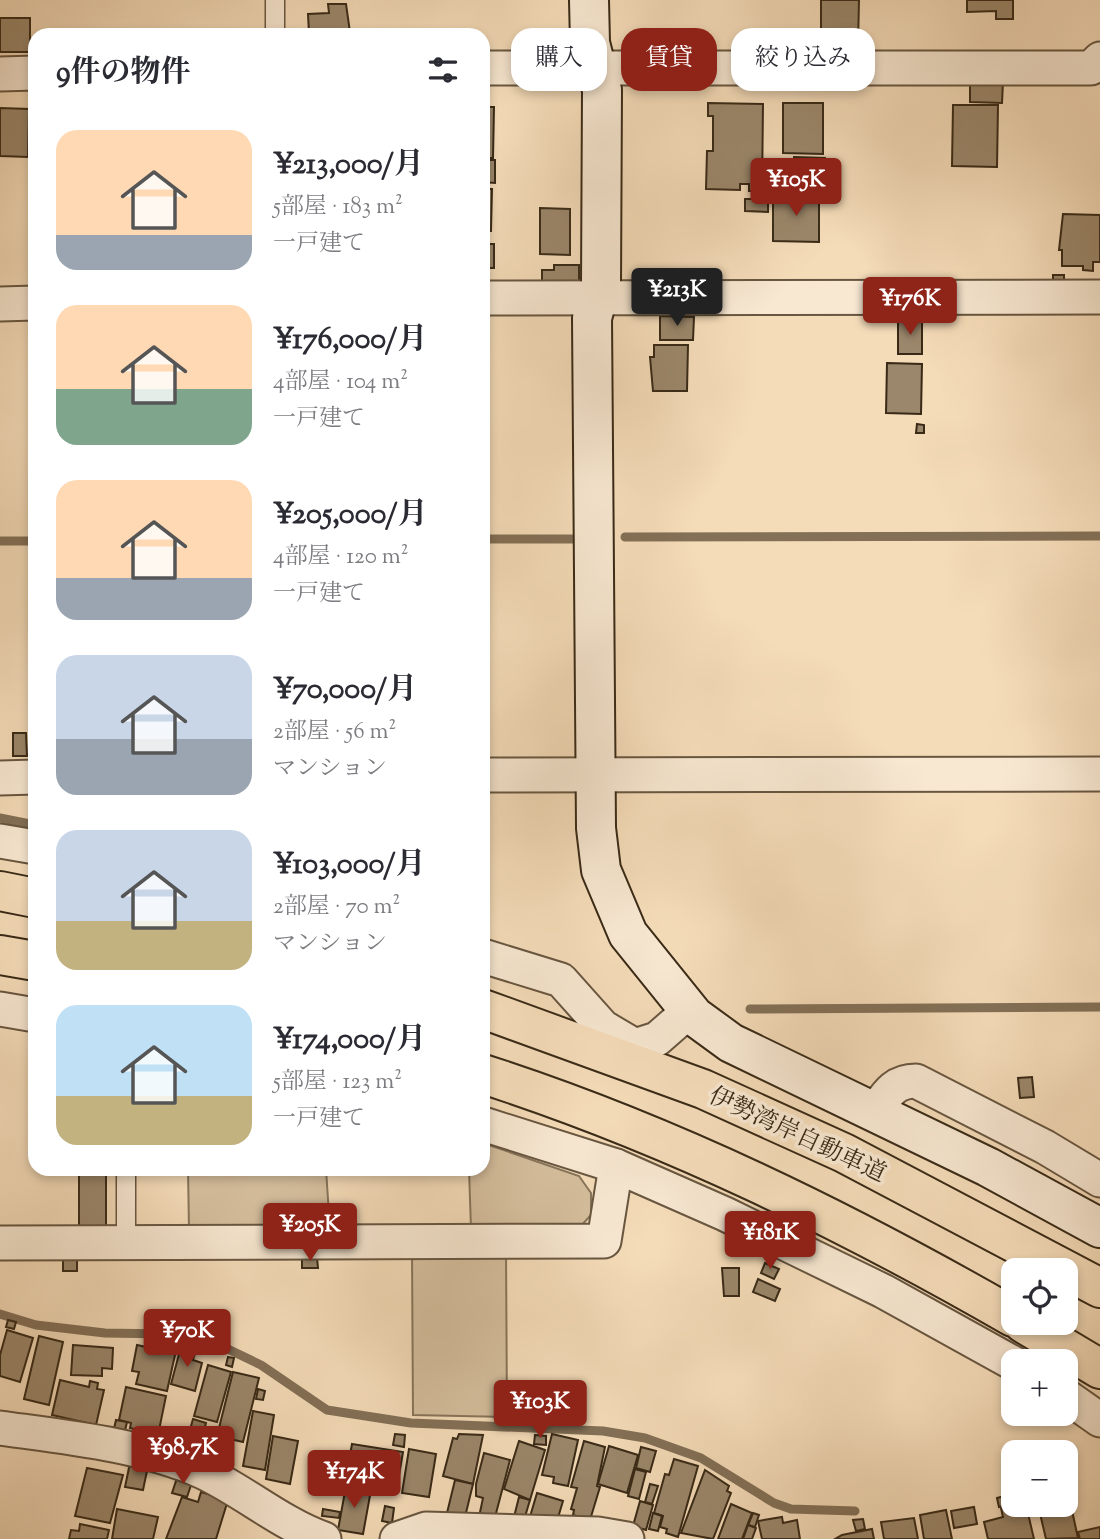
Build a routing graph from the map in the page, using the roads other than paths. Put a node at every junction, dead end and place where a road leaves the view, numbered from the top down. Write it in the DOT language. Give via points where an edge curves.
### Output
graph roads {
  1 [pos="275,0"];
  2 [pos="589,0"];
  3 [pos="275,28"];
  4 [pos="590,28"];
  5 [pos="1100,59"];
  6 [pos="607,67"];
  7 [pos="490,68"];
  8 [pos="511,68"];
  9 [pos="28,73"];
  10 [pos="0,74"];
  11 [pos="601,91"];
  12 [pos="598,296"];
  13 [pos="1100,297"];
  14 [pos="490,298"];
  15 [pos="28,303"];
  16 [pos="0,304"];
  17 [pos="1100,774"];
  18 [pos="490,775"];
  19 [pos="595,775"];
  20 [pos="0,778"];
  21 [pos="28,778"];
  22 [pos="0,841"];
  23 [pos="28,846"];
  24 [pos="0,891"];
  25 [pos="28,897"];
  26 [pos="0,955"];
  27 [pos="490,958"];
  28 [pos="28,960"];
  29 [pos="0,1009"];
  30 [pos="490,1011"];
  31 [pos="688,1011"];
  32 [pos="28,1014"];
  33 [pos="490,1076"];
  34 [pos="875,1111"];
  35 [pos="490,1126"];
  36 [pos="616,1166"];
  37 [pos="126,1176"];
  38 [pos="1100,1180"];
  39 [pos="1100,1228"];
  40 [pos="0,1243"];
  41 [pos="126,1243"];
  42 [pos="1100,1288"];
  43 [pos="1001,1310"];
  44 [pos="1043,1335"];
  45 [pos="1001,1356"];
  46 [pos="1100,1369"];
  47 [pos="1078,1404"];
  48 [pos="1100,1420"];
  49 [pos="0,1428"];
  50 [pos="324,1539"];
  51 [pos="397,1539"];
  52 [pos="627,1539"];
  1 -- 3 [label="lane"];
  2 -- 4 [label="street"];
  5 -- 6 [label="street" via="1091,68"];
  7 -- 8 [label="street"];
  9 -- 10 [label="street"];
  11 -- 12 [label="street"];
  12 -- 13 [label="street"];
  12 -- 14 [label="street"];
  12 -- 19 [label="street" via="592,318"];
  15 -- 16 [label="street"];
  17 -- 19 [label="street"];
  18 -- 19 [label="street"];
  19 -- 31 [label="street" via="601,870 614,908 643,957"];
  20 -- 21 [label="street"];
  22 -- 23 [label="street"];
  24 -- 25 [label="highway"];
  26 -- 28 [label="highway"];
  27 -- 31 [label="street" via="561,980 603,1027 635,1046 657,1040"];
  29 -- 32 [label="street"];
  30 -- 42 [label="highway, 伊勢湾岸自動車道" via="726,1099 844,1153"];
  31 -- 34 [label="street" via="731,1043"];
  33 -- 43 [label="highway" via="750,1177"];
  34 -- 38 [label="street" via="901,1081 916,1081"];
  34 -- 39 [label="street"];
  35 -- 36 [label="street"];
  36 -- 41 [label="street" via="604,1241"];
  36 -- 45 [label="street" via="883,1290"];
  37 -- 41 [label="lane"];
  40 -- 41 [label="street"];
  44 -- 46 [label="highway"];
  47 -- 48 [label="street"];
  49 -- 50 [label="street" via="171,1459 204,1473 299,1530"];
  51 -- 52 [label="street" via="426,1529 598,1534"];
}
